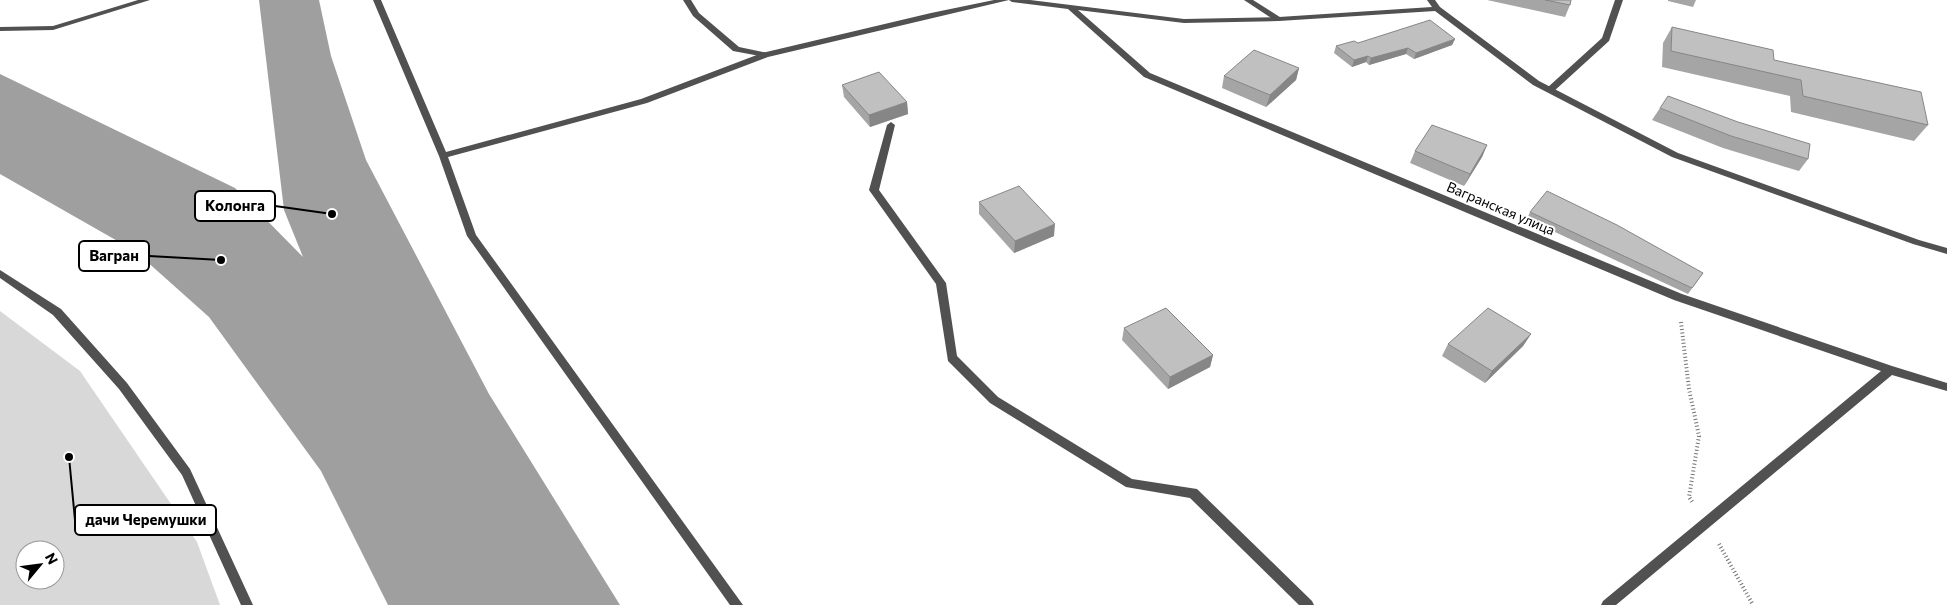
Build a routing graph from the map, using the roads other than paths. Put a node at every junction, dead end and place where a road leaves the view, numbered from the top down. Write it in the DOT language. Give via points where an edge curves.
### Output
graph roads {
  1 [pos="146,0"];
  2 [pos="377,0"];
  3 [pos="687,0"];
  4 [pos="1005,0"];
  5 [pos="1012,0"];
  6 [pos="1248,0"];
  7 [pos="1431,0"];
  8 [pos="1619,0"];
  9 [pos="1070,7"];
  10 [pos="1437,9"];
  11 [pos="1279,19"];
  12 [pos="0,29"];
  13 [pos="765,55"];
  14 [pos="1550,90"];
  15 [pos="891,125"];
  16 [pos="443,156"];
  17 [pos="1947,251"];
  18 [pos="0,273"];
  19 [pos="1890,370"];
  20 [pos="1947,387"];
  21 [pos="247,605"];
  22 [pos="737,605"];
  23 [pos="1308,605"];
  24 [pos="1607,605"];
  1 -- 12 [label="street" via="53,28"];
  2 -- 16 [label="street"];
  3 -- 13 [label="street" via="696,14 736,49"];
  4 -- 13 [label="street"];
  5 -- 9 [label="street"];
  6 -- 11 [label="street"];
  7 -- 10 [label="street"];
  8 -- 14 [label="street" via="1606,39"];
  9 -- 11 [label="street" via="1184,21"];
  9 -- 19 [label="street, Вагранская улица" via="1147,75 1678,297"];
  10 -- 11 [label="street"];
  10 -- 14 [label="street"];
  13 -- 16 [label="street" via="644,101"];
  14 -- 17 [label="street" via="1675,155"];
  15 -- 23 [label="street" via="874,190 941,283 952,358 994,400 1130,484 1193,493"];
  16 -- 22 [label="street" via="472,236"];
  18 -- 21 [label="street" via="57,312 122,386 186,472"];
  19 -- 20 [label="street, Вагранская улица"];
  19 -- 24 [label="street"];
}
